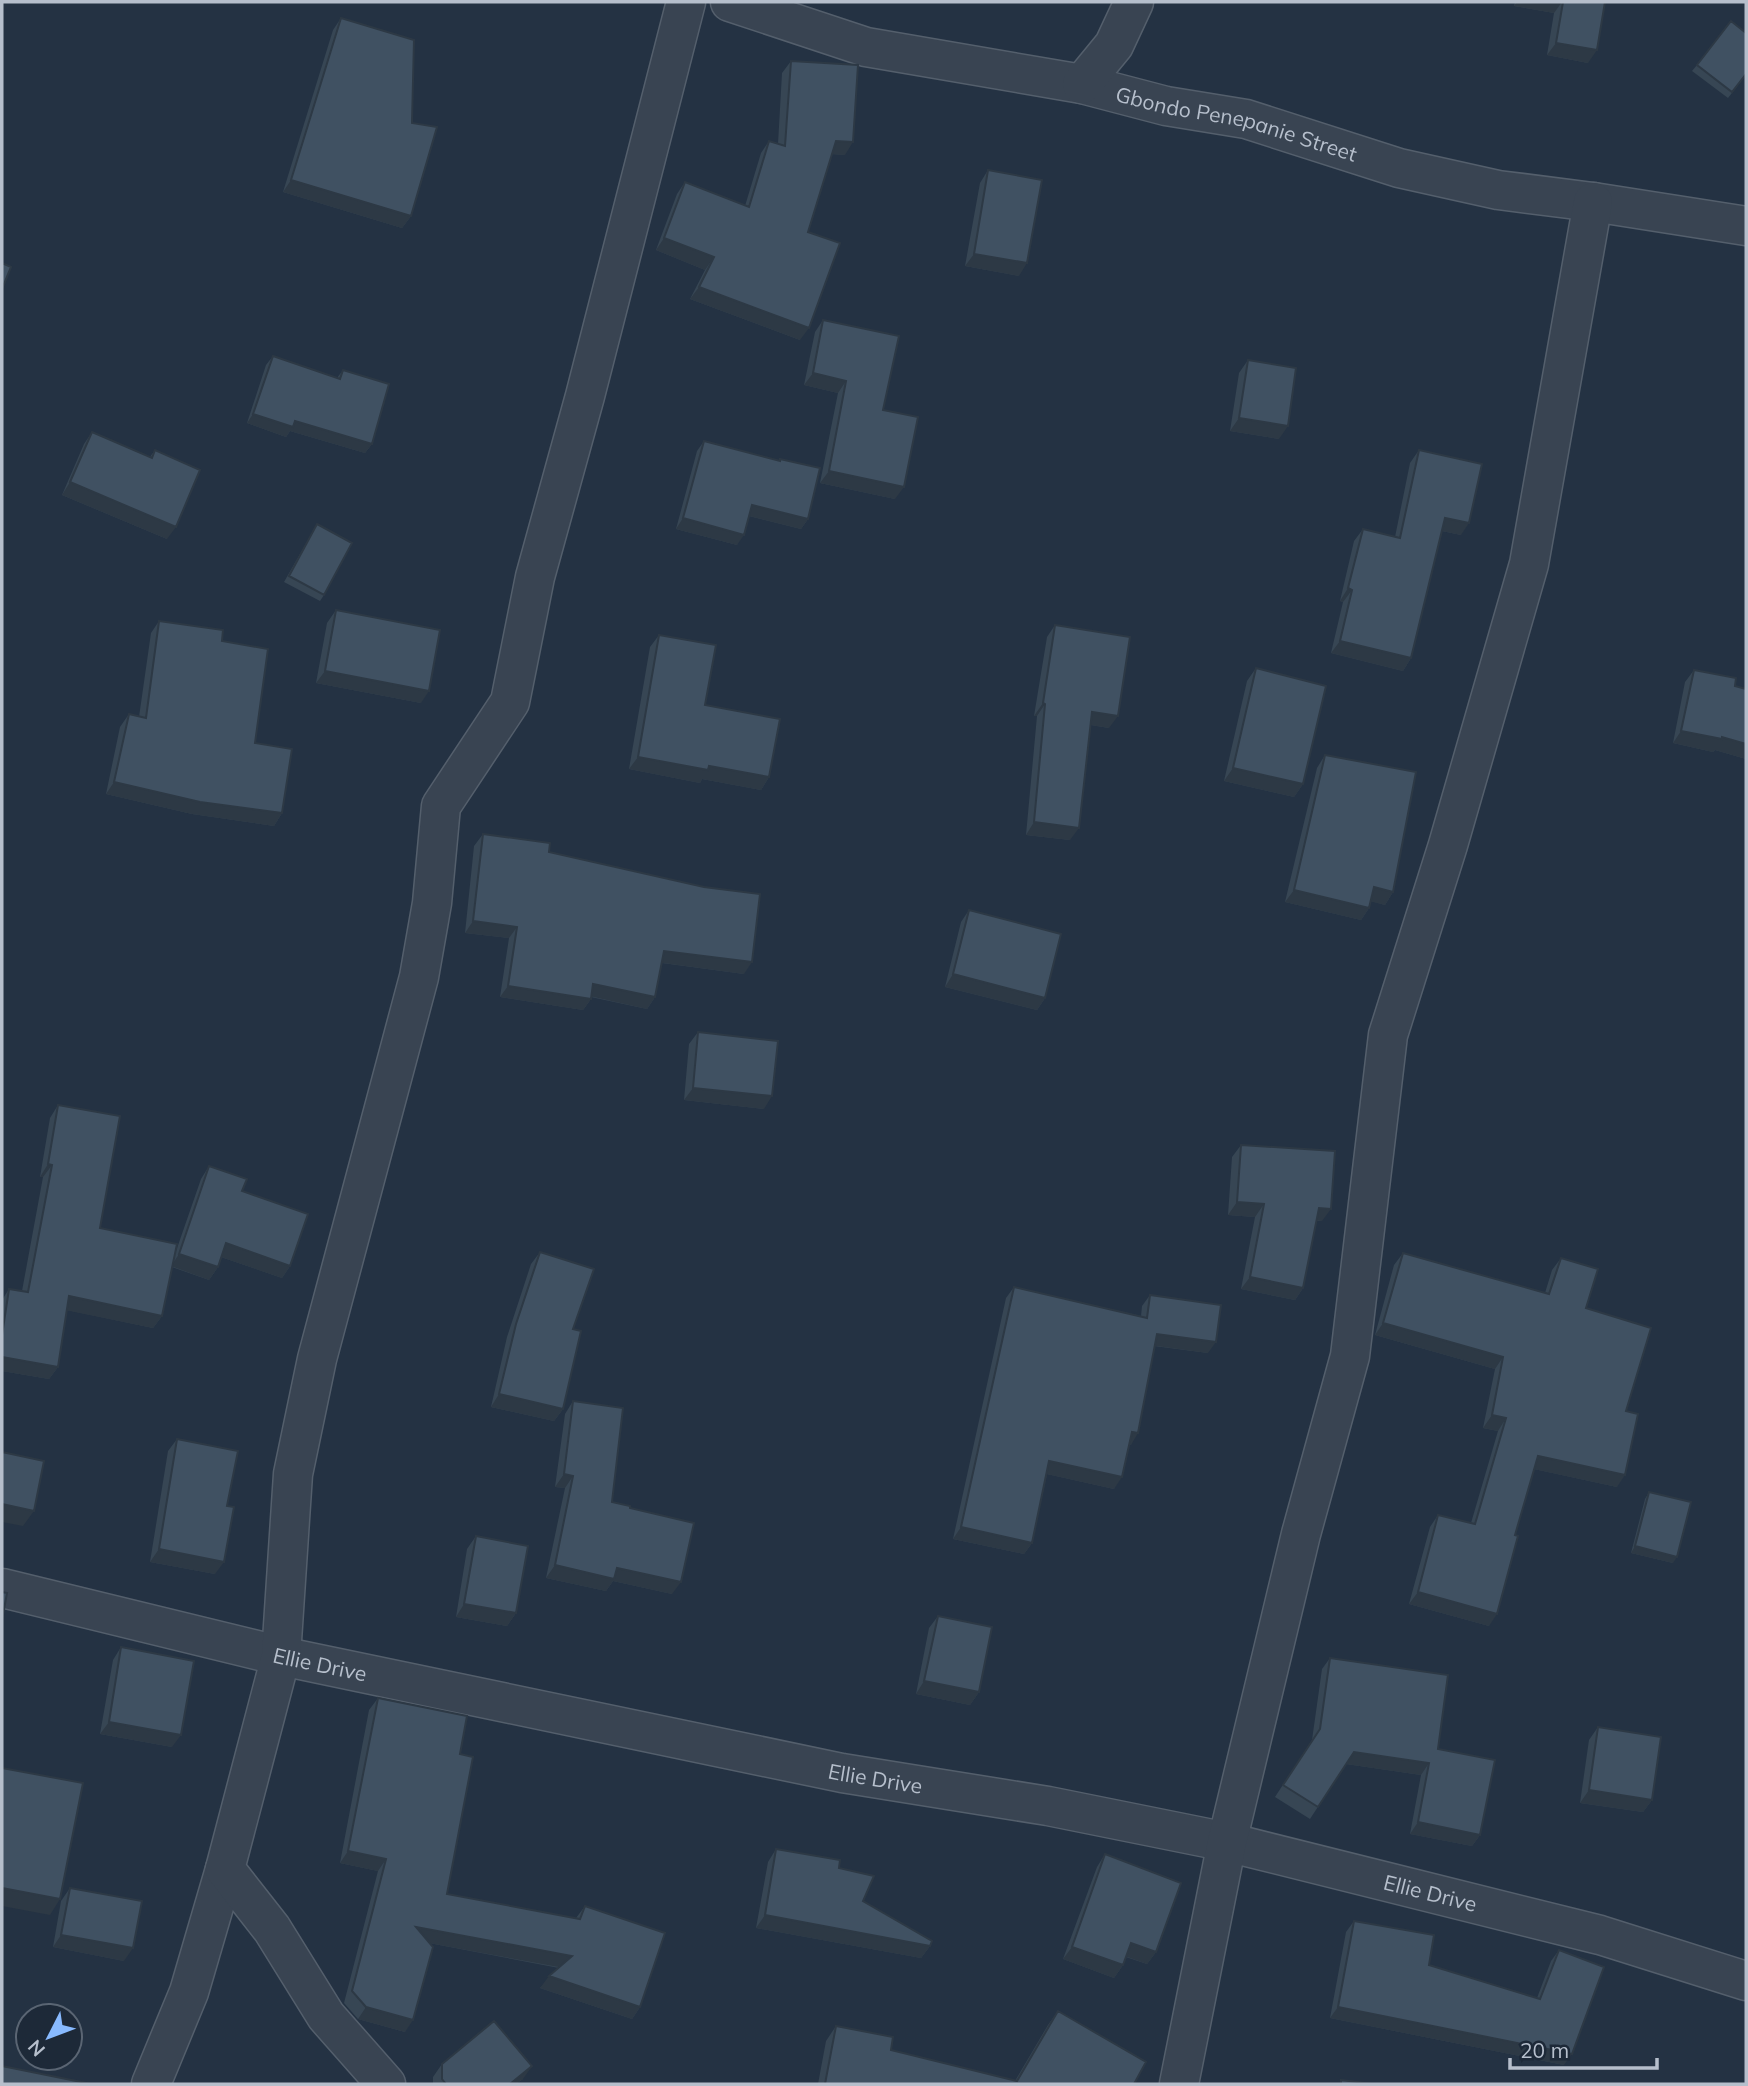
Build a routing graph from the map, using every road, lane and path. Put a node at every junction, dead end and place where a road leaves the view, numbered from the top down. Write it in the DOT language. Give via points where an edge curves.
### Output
graph roads {
  1 [pos="685,2"];
  2 [pos="730,2"];
  3 [pos="1134,2"];
  4 [pos="1082,84"];
  5 [pos="1592,202"];
  6 [pos="1746,226"];
  7 [pos="2,1588"];
  8 [pos="281,1656"];
  9 [pos="1227,1842"];
  10 [pos="225,1869"];
  11 [pos="1746,1981"];
  12 [pos="151,2084"];
  13 [pos="386,2084"];
  14 [pos="1179,2084"];
  1 -- 8 [label="street" via="586,396 535,577 510,702 441,806 432,904 419,977 317,1359 293,1474"];
  2 -- 4 [label="street, Gbondo Penepanie Street" via="866,47"];
  3 -- 4 [label="street" via="1114,45"];
  4 -- 5 [label="street, Gbondo Penepanie Street" via="1166,106 1246,119 1424,173 1498,190"];
  5 -- 6 [label="street, Gbondo Penepanie Street"];
  5 -- 9 [label="street" via="1529,564 1388,1035 1350,1356 1301,1534"];
  7 -- 8 [label="street, Ellie Drive"];
  8 -- 9 [label="street, Ellie Drive" via="842,1773 1048,1806"];
  8 -- 10 [label="street"];
  9 -- 11 [label="street, Ellie Drive" via="1600,1935"];
  9 -- 14 [label="street"];
  10 -- 12 [label="street" via="189,1992"];
  10 -- 13 [label="street" via="272,1929 326,2016"];
}
